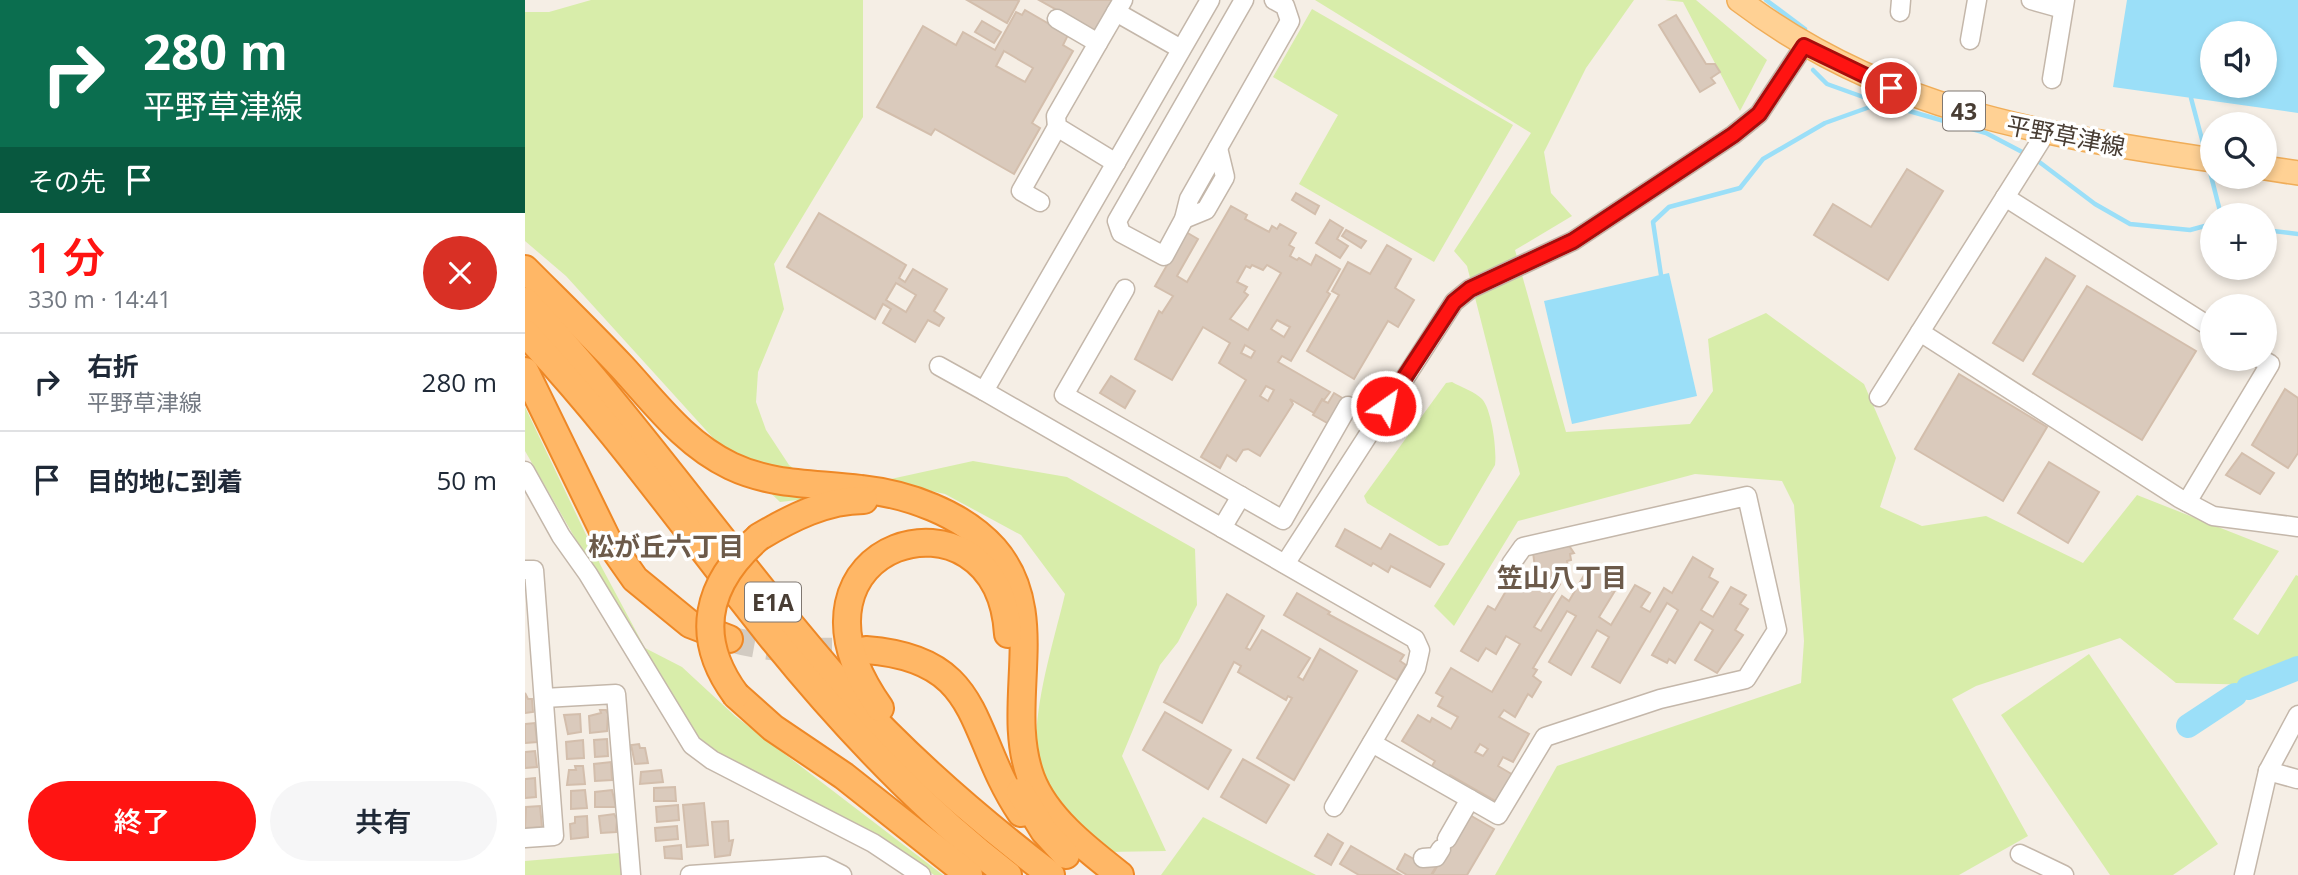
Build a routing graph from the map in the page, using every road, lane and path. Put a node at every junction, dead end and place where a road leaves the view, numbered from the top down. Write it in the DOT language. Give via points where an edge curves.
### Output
graph roads {
  1 [pos="1210,0"];
  2 [pos="1244,0"];
  3 [pos="1274,0"];
  4 [pos="1739,0"];
  5 [pos="1977,0"];
  6 [pos="2031,0"];
  7 [pos="2064,4"];
  8 [pos="1120,6"];
  9 [pos="1057,19"];
  10 [pos="1970,40"];
  11 [pos="1098,43"];
  12 [pos="1804,46"];
  13 [pos="1181,50"];
  14 [pos="2052,79"];
  15 [pos="1057,127"];
  16 [pos="2040,142"];
  17 [pos="2200,159"];
  18 [pos="1116,163"];
  19 [pos="2277,170"];
  20 [pos="2298,173"];
  21 [pos="2005,197"];
  22 [pos="1040,202"];
  23 [pos="525,270"];
  24 [pos="1125,289"];
  25 [pos="525,301"];
  26 [pos="2200,320"];
  27 [pos="525,332"];
  28 [pos="1920,332"];
  29 [pos="939,366"];
  30 [pos="525,371"];
  31 [pos="2266,371"];
  32 [pos="984,391"];
  33 [pos="1879,397"];
  34 [pos="1348,406"];
  35 [pos="525,471"];
  36 [pos="1241,496"];
  37 [pos="2187,502"];
  38 [pos="922,503"];
  39 [pos="2298,527"];
  40 [pos="1222,528"];
  41 [pos="1285,564"];
  42 [pos="1511,564"];
  43 [pos="525,570"];
  44 [pos="729,639"];
  45 [pos="866,650"];
  46 [pos="544,698"];
  47 [pos="2298,715"];
  48 [pos="1372,743"];
  49 [pos="2268,771"];
  50 [pos="2297,779"];
  51 [pos="952,794"];
  52 [pos="1470,799"];
  53 [pos="1334,807"];
  54 [pos="525,838"];
  55 [pos="2019,854"];
  56 [pos="1423,858"];
  57 [pos="1058,865"];
  58 [pos="778,873"];
  59 [pos="631,875"];
  60 [pos="701,875"];
  61 [pos="842,875"];
  62 [pos="921,875"];
  63 [pos="969,875"];
  64 [pos="1008,875"];
  65 [pos="1092,875"];
  66 [pos="1120,875"];
  67 [pos="2064,875"];
  68 [pos="2244,875"];
  1 -- 13 [label="street"];
  2 -- 3 [label="street" via="1117,220 1121,233 1164,256 1184,219 1206,210 1225,177 1218,148 1290,21 1285,6"];
  4 -- 12 [label="main road, 平野草津線 / 43"];
  5 -- 10 [label="street"];
  6 -- 7 [label="street"];
  7 -- 14 [label="street"];
  8 -- 11 [label="street"];
  8 -- 13 [label="street"];
  9 -- 11 [label="street"];
  11 -- 15 [label="street" via="1056,116"];
  12 -- 16 [label="main road, 平野草津線 / 43" via="1908,94"];
  12 -- 41 [label="street" via="1759,114 1733,135 1573,241 1470,289 1454,302"];
  13 -- 18 [label="street"];
  15 -- 18 [label="street"];
  15 -- 22 [label="street" via="1021,191"];
  16 -- 17 [label="main road, 平野草津線 / 43"];
  16 -- 21 [label="street"];
  18 -- 32 [label="street"];
  19 -- 20 [label="main road"];
  21 -- 26 [label="street"];
  21 -- 28 [label="street"];
  23 -- 38 [label="highway" via="673,424 713,456 768,479 864,489"];
  24 -- 36 [label="street" via="1064,394"];
  25 -- 51 [label="highway, E1A" via="621,409 847,690"];
  27 -- 64 [label="highway, E1A" via="601,419 827,702 928,807"];
  28 -- 33 [label="street"];
  28 -- 37 [label="street"];
  29 -- 32 [label="street"];
  30 -- 44 [label="highway" via="607,539 635,579 690,624"];
  31 -- 37 [label="street"];
  32 -- 40 [label="street"];
  34 -- 36 [label="street" via="1283,520"];
  35 -- 62 [label="street" via="692,745 712,760 873,843"];
  36 -- 40 [label="street"];
  37 -- 39 [label="street" via="2213,516"];
  38 -- 63 [label="highway, bridge" via="857,500 831,504 759,537 731,564 721,581 710,620 715,660 736,695 773,728 843,776"];
  38 -- 66 [label="highway" via="971,528 1009,569 1023,616 1021,728 1032,781 1064,825"];
  40 -- 41 [label="street"];
  41 -- 48 [label="street" via="1415,639 1420,650 1416,668"];
  42 -- 52 [label="street" via="1523,547 1747,496 1777,630 1746,679 1660,699 1545,737 1498,814"];
  43 -- 46 [label="street" via="534,570"];
  45 -- 57 [label="highway" via="914,657 946,676 970,707 1010,796"];
  46 -- 54 [label="street" via="554,836"];
  46 -- 59 [label="street" via="616,694"];
  47 -- 49 [label="street"];
  48 -- 52 [label="street"];
  48 -- 53 [label="street"];
  49 -- 50 [label="street"];
  49 -- 68 [label="street"];
  51 -- 57 [label="highway, E1A"];
  51 -- 57 [label="highway" via="874,700 846,635 851,593 862,574 876,559 913,542 931,541 969,555 996,585 1008,630 1004,715 1012,772"];
  52 -- 56 [label="street" via="1436,857"];
  55 -- 67 [label="street"];
  57 -- 65 [label="highway"];
  58 -- 60 [label="street"];
  58 -- 61 [label="street" via="824,866"];
}
